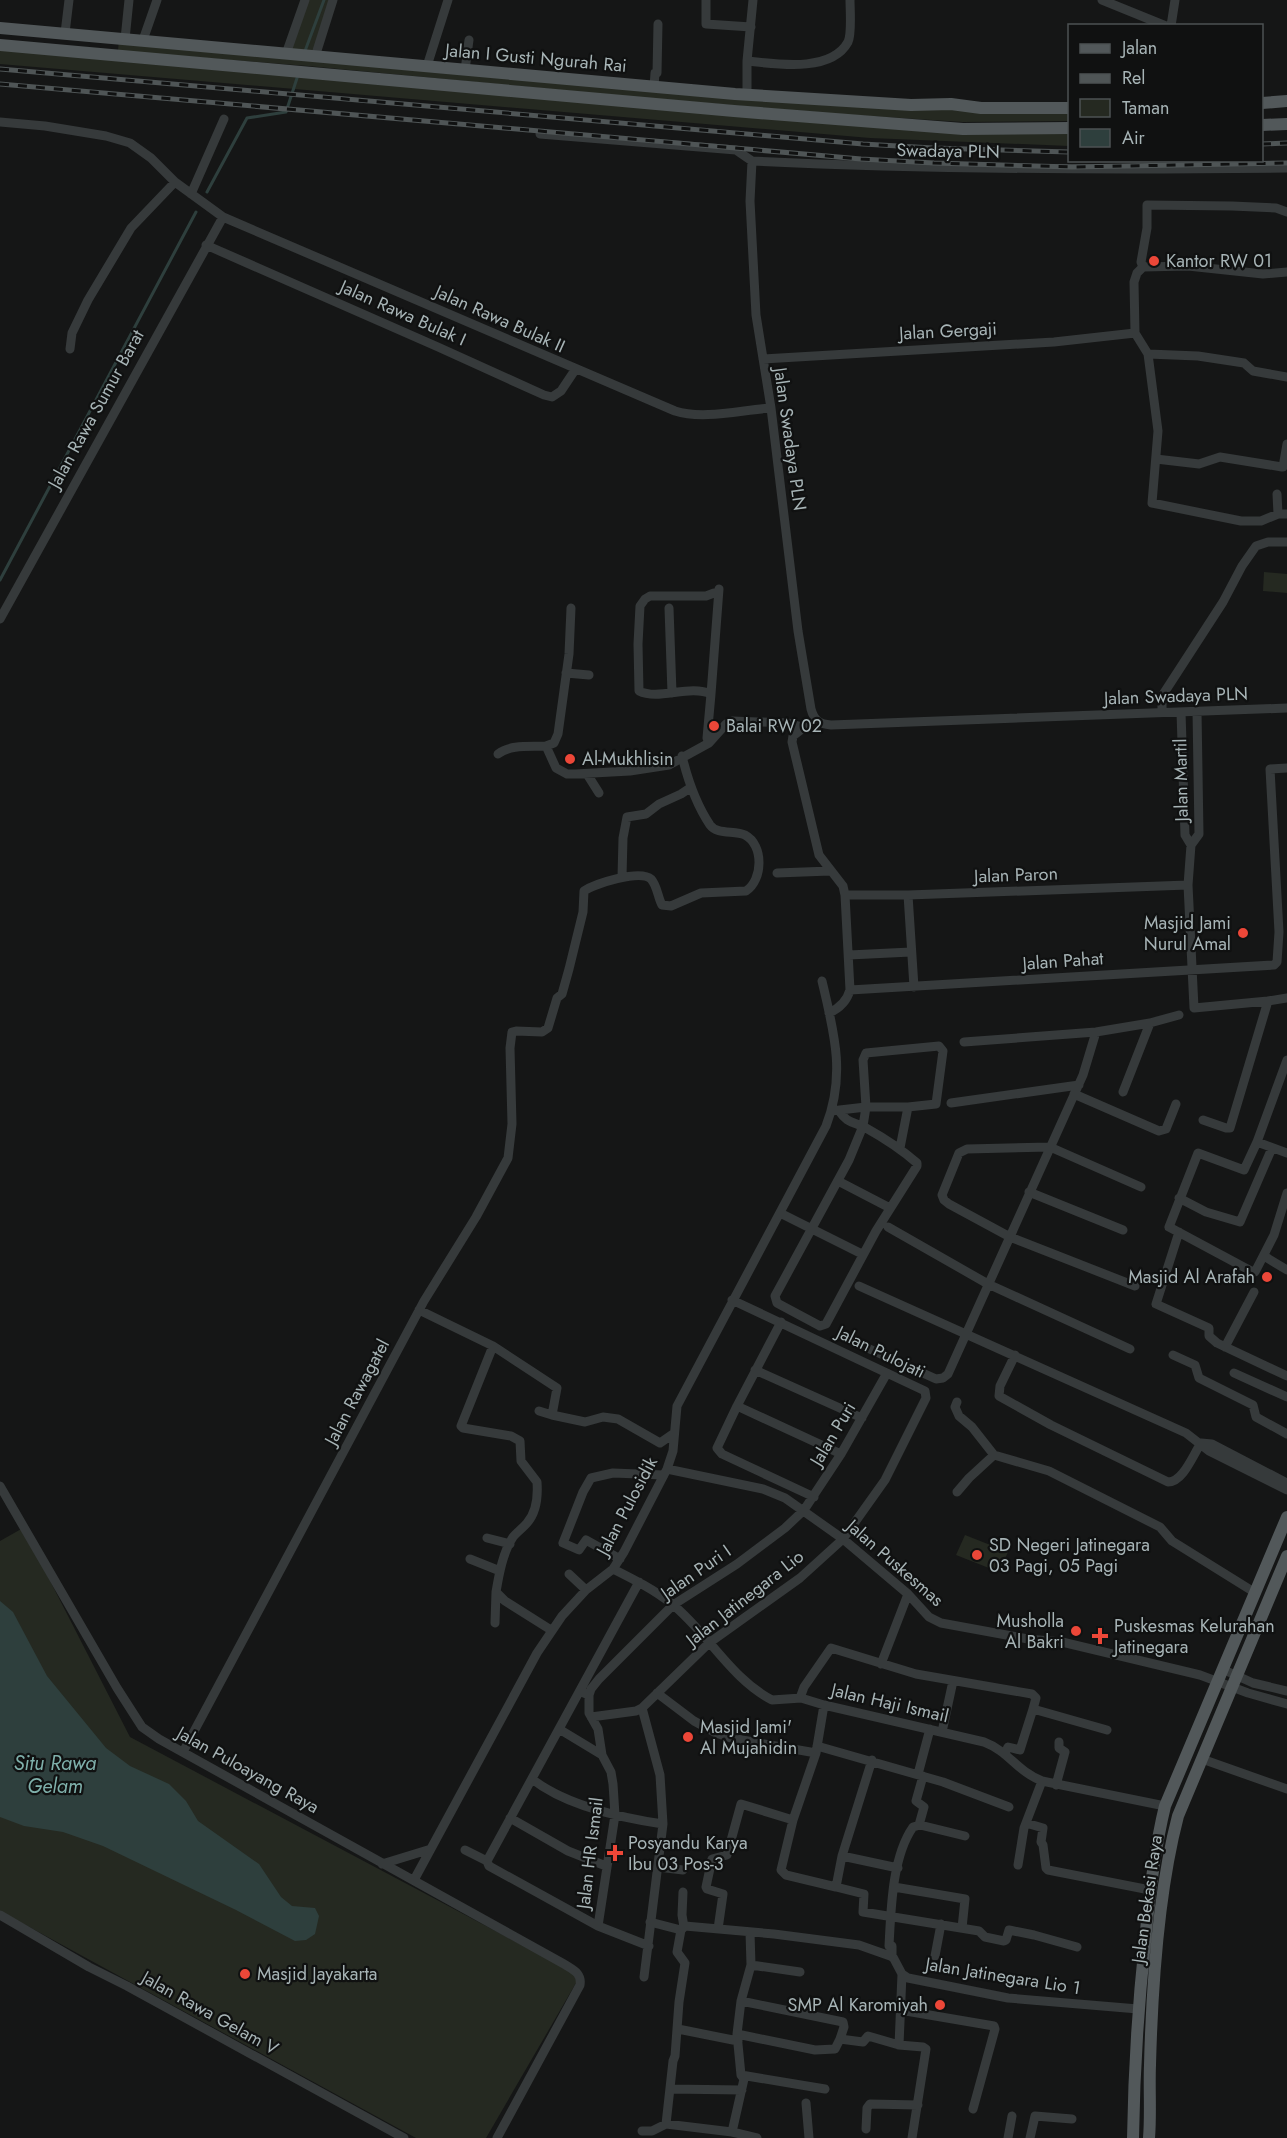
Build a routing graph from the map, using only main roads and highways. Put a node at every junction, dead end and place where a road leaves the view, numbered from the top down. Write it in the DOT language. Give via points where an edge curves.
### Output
graph roads {
  1 [pos="0,28"];
  2 [pos="0,45"];
  3 [pos="788,97"];
  4 [pos="1287,101"];
  5 [pos="1263,103"];
  6 [pos="1068,108"];
  7 [pos="785,114"];
  8 [pos="1287,124"];
  9 [pos="1263,125"];
  10 [pos="1068,128"];
  11 [pos="1287,1517"];
  12 [pos="1287,1556"];
  13 [pos="1133,2138"];
  14 [pos="1149,2138"];
  1 -- 3 [label="main road, Jalan I Gusti Ngurah Rai"];
  2 -- 7 [label="main road, Jalan I Gusti Ngurah Rai"];
  3 -- 6 [label="main road, Jalan I Gusti Ngurah Rai" via="981,108"];
  3 -- 7 [label="main road"];
  4 -- 5 [label="main road"];
  7 -- 10 [label="main road, Jalan I Gusti Ngurah Rai" via="963,129"];
  8 -- 9 [label="main road"];
  11 -- 13 [label="main road, Jalan Bekasi Raya" via="1165,1806 1150,1890 1138,2009"];
  12 -- 14 [label="main road, Jalan Bekasi Raya" via="1178,1816 1166,1881 1151,2031"];
}
